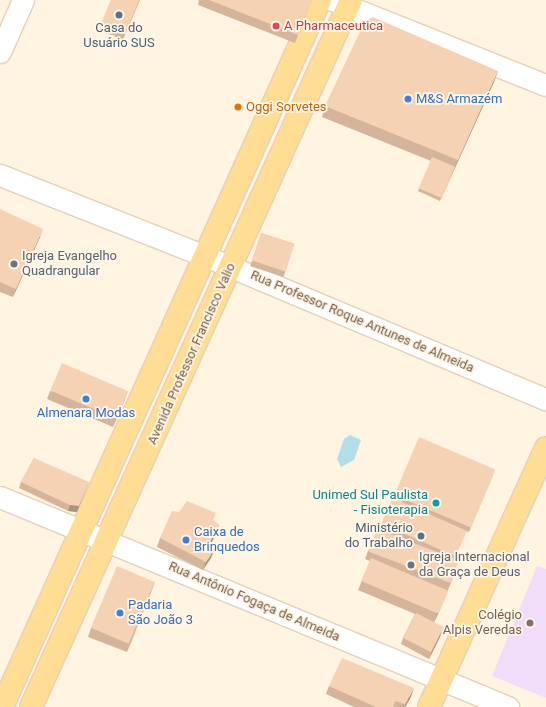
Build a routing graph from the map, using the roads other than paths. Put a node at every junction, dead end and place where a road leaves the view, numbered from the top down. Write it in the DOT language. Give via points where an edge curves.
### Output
graph roads {
  1 [pos="23,0"];
  2 [pos="320,0"];
  3 [pos="344,2"];
  4 [pos="0,52"];
  5 [pos="546,85"];
  6 [pos="0,175"];
  7 [pos="205,256"];
  8 [pos="231,267"];
  9 [pos="546,399"];
  10 [pos="546,448"];
  11 [pos="0,497"];
  12 [pos="82,530"];
  13 [pos="107,541"];
  14 [pos="441,679"];
  15 [pos="2,707"];
  16 [pos="31,707"];
  17 [pos="429,707"];
  18 [pos="508,707"];
  1 -- 4 [label="street"];
  2 -- 7 [label="main road"];
  3 -- 5 [label="street"];
  3 -- 8 [label="main road, Avenida Professor Francisco Valio"];
  6 -- 7 [label="street, Rua Professor Roque Antunes de Almeida"];
  7 -- 8 [label="street, Rua Professor Roque Antunes de Almeida"];
  7 -- 12 [label="main road"];
  8 -- 9 [label="street, Rua Professor Roque Antunes de Almeida"];
  8 -- 13 [label="main road, Avenida Professor Francisco Valio"];
  10 -- 14 [label="main road"];
  11 -- 12 [label="street, Rua Antônio Fogaça de Almeida"];
  12 -- 13 [label="street, Rua Antônio Fogaça de Almeida"];
  12 -- 15 [label="main road"];
  13 -- 14 [label="street, Rua Antônio Fogaça de Almeida"];
  13 -- 16 [label="main road, Avenida Professor Francisco Valio"];
  14 -- 17 [label="main road"];
  14 -- 18 [label="street, Rua Antônio Fogaça de Almeida"];
}
